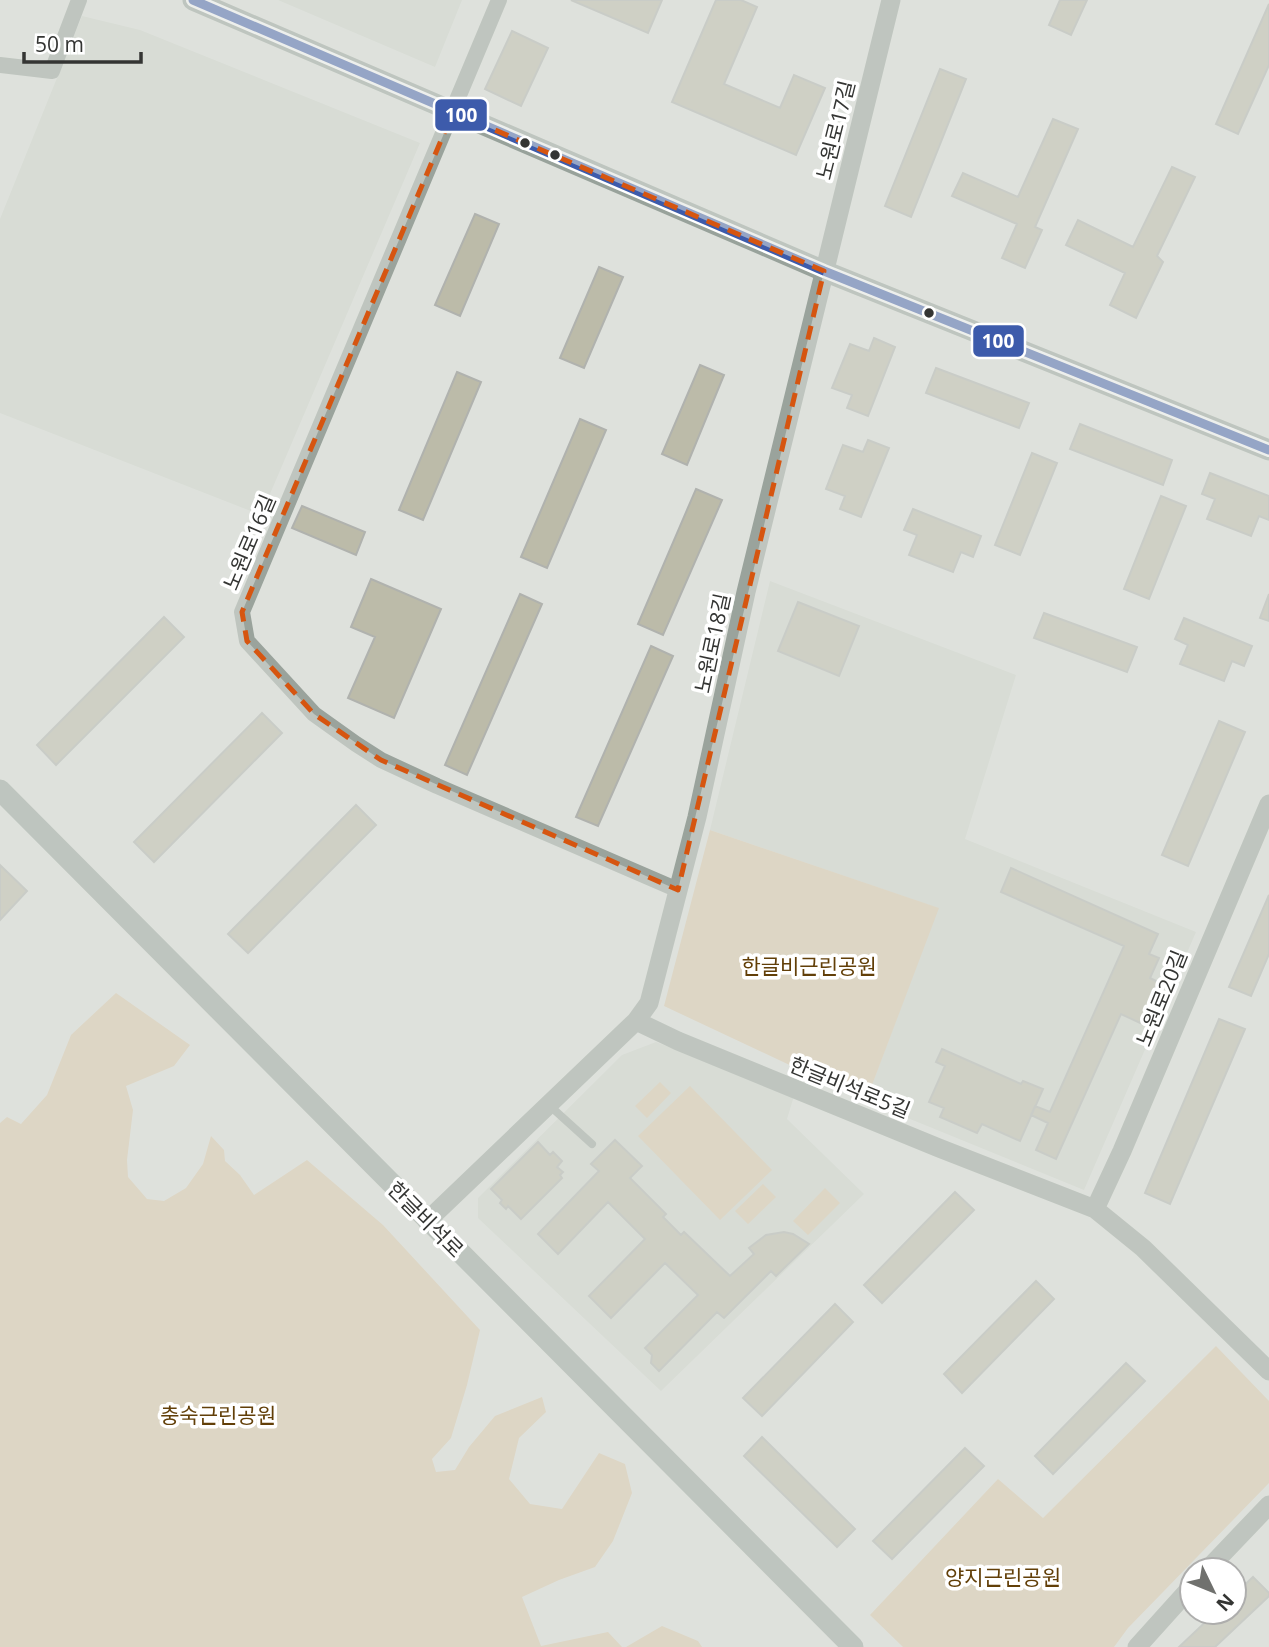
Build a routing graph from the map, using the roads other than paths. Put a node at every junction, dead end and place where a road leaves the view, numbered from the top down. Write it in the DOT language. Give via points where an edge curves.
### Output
graph roads {
  1 [pos="79,0"];
  2 [pos="193,0"];
  3 [pos="499,0"];
  4 [pos="891,0"];
  5 [pos="0,65"];
  6 [pos="453,112"];
  7 [pos="824,271"];
  8 [pos="1269,450"];
  9 [pos="0,790"];
  10 [pos="1269,804"];
  11 [pos="678,890"];
  12 [pos="636,1021"];
  13 [pos="549,1104"];
  14 [pos="592,1144"];
  15 [pos="1096,1209"];
  16 [pos="427,1220"];
  17 [pos="1269,1371"];
  18 [pos="1269,1505"];
  19 [pos="1221,1556"];
  20 [pos="1178,1602"];
  21 [pos="853,1647"];
  22 [pos="1137,1647"];
  1 -- 5 [label="street" via="52,71"];
  2 -- 6 [label="main road"];
  3 -- 6 [label="street, 노원로16길"];
  4 -- 7 [label="street, 노원로17길"];
  6 -- 7 [label="main road"];
  6 -- 11 [label="street, 노원로16길" via="242,612 247,641 314,714 381,760"];
  7 -- 8 [label="main road"];
  7 -- 11 [label="street, 노원로18길"];
  9 -- 16 [label="main road, 한글비석로"];
  10 -- 15 [label="street, 노원로20길"];
  11 -- 12 [label="street, 노원로18길" via="657,979 649,1003"];
  12 -- 13 [label="street"];
  12 -- 15 [label="street, 한글비석로5길"];
  13 -- 14 [label="lane"];
  13 -- 16 [label="street"];
  15 -- 17 [label="street, 한글비석로5길" via="1143,1248"];
  16 -- 21 [label="main road, 한글비석로"];
  18 -- 19 [label="street"];
  20 -- 22 [label="street"];
}
